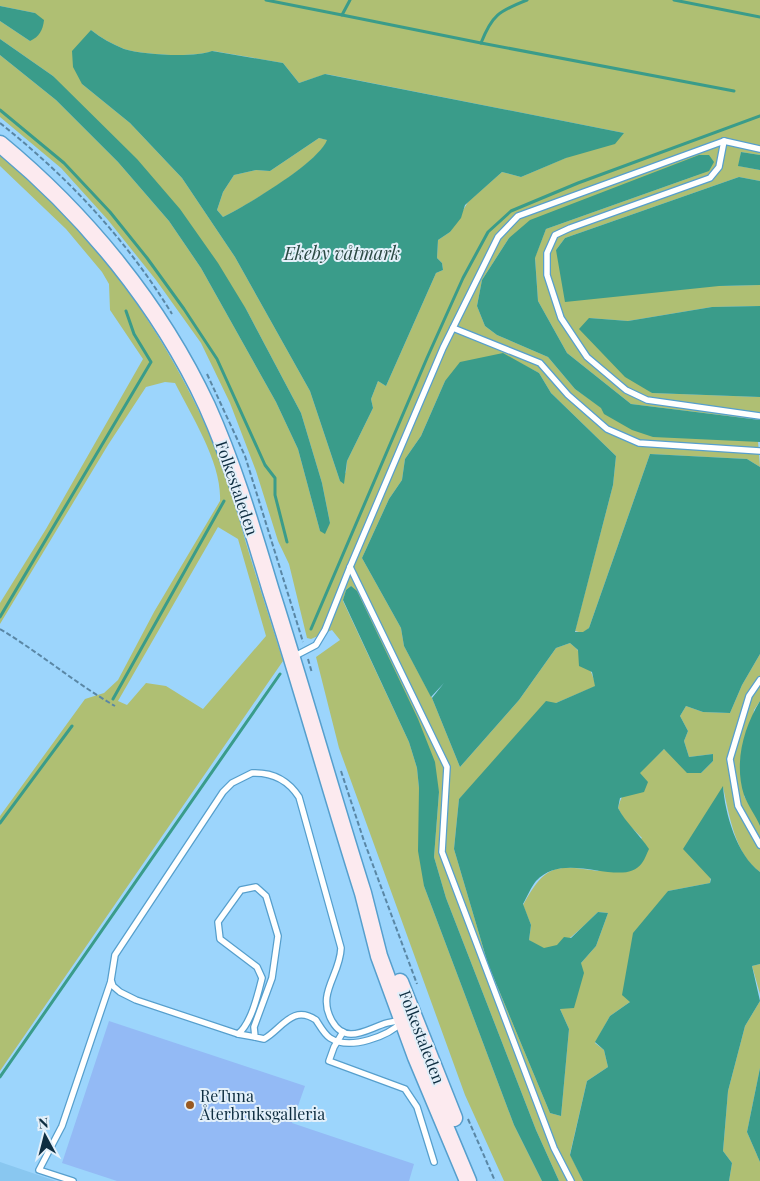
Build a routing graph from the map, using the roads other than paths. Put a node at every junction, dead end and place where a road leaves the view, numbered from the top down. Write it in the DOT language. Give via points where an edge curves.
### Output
graph roads {
  1 [pos="724,141"];
  2 [pos="0,144"];
  3 [pos="760,149"];
  4 [pos="453,328"];
  5 [pos="760,416"];
  6 [pos="760,451"];
  7 [pos="350,568"];
  8 [pos="292,658"];
  9 [pos="760,680"];
  10 [pos="760,845"];
  11 [pos="273,971"];
  12 [pos="260,972"];
  13 [pos="111,980"];
  14 [pos="408,1019"];
  15 [pos="343,1032"];
  16 [pos="238,1034"];
  17 [pos="255,1037"];
  18 [pos="337,1042"];
  19 [pos="434,1162"];
  20 [pos="73,1181"];
  21 [pos="468,1181"];
  22 [pos="479,1181"];
  23 [pos="571,1181"];
  1 -- 3 [label="lane"];
  1 -- 4 [label="lane" via="518,216 498,237"];
  1 -- 5 [label="lane" via="719,167 710,178 555,235 547,253 547,275 561,318 587,357 626,390 647,400"];
  2 -- 8 [label="main road, Folkestaleden" via="28,167 99,240 135,287 177,352 206,404 238,483"];
  4 -- 6 [label="lane" via="540,363 568,396 608,429 639,443"];
  4 -- 7 [label="lane"];
  7 -- 8 [label="lane" via="316,645"];
  7 -- 23 [label="lane" via="447,767 442,852 554,1148"];
  8 -- 14 [label="main road, Folkestaleden" via="379,956"];
  9 -- 10 [label="lane" via="749,696 730,759 738,806"];
  11 -- 12 [label="lane"];
  11 -- 12 [label="lane" via="278,936 270,906 262,890 246,887 236,895 218,922 218,935"];
  11 -- 17 [label="lane" via="254,1027"];
  12 -- 16 [label="lane" via="260,984 248,1019"];
  13 -- 15 [label="lane" via="115,955 223,792 244,776 269,774 294,788 309,827 341,948 339,965 325,999 335,1026"];
  13 -- 16 [label="lane" via="120,992 136,1000"];
  13 -- 20 [label="lane" via="62,1126 40,1170"];
  14 -- 15 [label="lane" via="389,1021 360,1032"];
  14 -- 18 [label="lane" via="393,1031 371,1039 356,1043"];
  14 -- 21 [label="main road, Folkestaleden" via="416,1057"];
  14 -- 22 [label="main road, Folkestaleden"];
  15 -- 18 [label="lane"];
  16 -- 17 [label="lane"];
  17 -- 18 [label="lane" via="264,1039 284,1020 297,1015 316,1020 325,1034"];
  18 -- 19 [label="lane" via="329,1061 397,1084 410,1094"];
}
